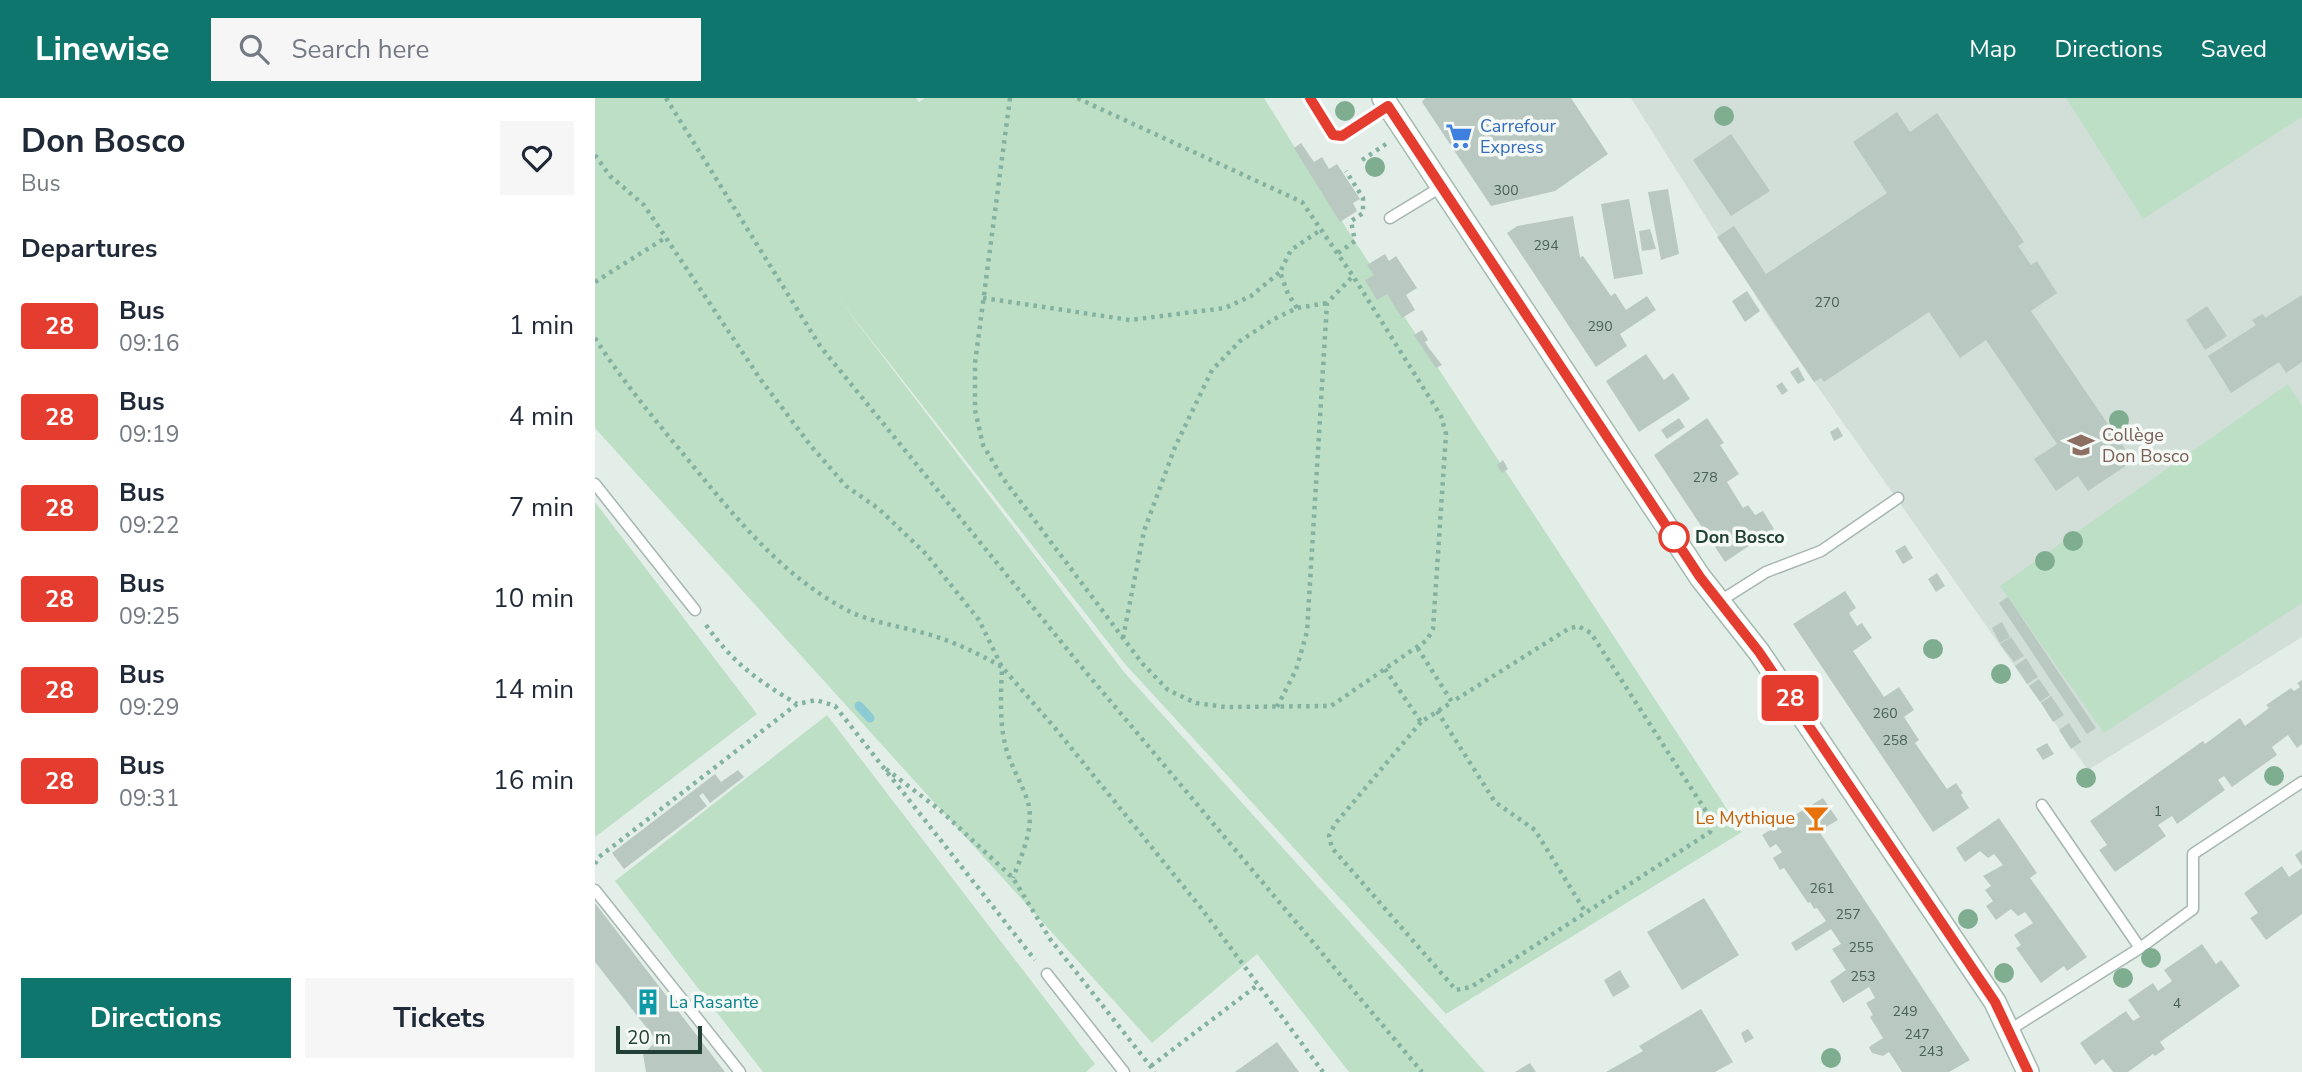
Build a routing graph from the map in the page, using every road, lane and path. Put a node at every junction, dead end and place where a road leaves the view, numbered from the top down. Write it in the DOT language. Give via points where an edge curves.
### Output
graph roads {
  1 [pos="666,98"];
  2 [pos="1010,98"];
  3 [pos="1077,98"];
  4 [pos="1310,98"];
  5 [pos="1386,102"];
  6 [pos="1392,139"];
  7 [pos="595,155"];
  8 [pos="1362,160"];
  9 [pos="1346,171"];
  10 [pos="1441,187"];
  11 [pos="1390,218"];
  12 [pos="1322,229"];
  13 [pos="665,238"];
  14 [pos="1338,253"];
  15 [pos="1280,272"];
  16 [pos="1353,276"];
  17 [pos="595,282"];
  18 [pos="983,298"];
  19 [pos="1327,303"];
  20 [pos="1297,308"];
  21 [pos="595,338"];
  22 [pos="595,484"];
  23 [pos="1898,498"];
  24 [pos="1720,601"];
  25 [pos="695,610"];
  26 [pos="1123,638"];
  27 [pos="1417,647"];
  28 [pos="1002,667"];
  29 [pos="1385,668"];
  30 [pos="1451,702"];
  31 [pos="797,704"];
  32 [pos="1277,707"];
  33 [pos="1437,711"];
  34 [pos="1421,722"];
  35 [pos="883,767"];
  36 [pos="2302,782"];
  37 [pos="2042,805"];
  38 [pos="595,864"];
  39 [pos="1013,878"];
  40 [pos="595,890"];
  41 [pos="1586,913"];
  42 [pos="2140,948"];
  43 [pos="1047,975"];
  44 [pos="1259,984"];
  45 [pos="2008,1031"];
  46 [pos="1151,1066"];
  47 [pos="740,1072"];
  48 [pos="1124,1072"];
  49 [pos="1156,1072"];
  50 [pos="1323,1072"];
  51 [pos="1422,1072"];
  52 [pos="2028,1072"];
  1 -- 51 [label="path" via="820,346"];
  2 -- 18 [label="path"];
  3 -- 12 [label="path" via="1302,202"];
  4 -- 5 [label="lane" via="1333,135 1342,136"];
  5 -- 10 [label="street"];
  6 -- 8 [label="path"];
  7 -- 13 [label="path" via="610,176 644,205"];
  9 -- 14 [label="path" via="1363,198 1363,213 1351,221 1355,242"];
  10 -- 11 [label="lane"];
  10 -- 24 [label="street"];
  12 -- 14 [label="path"];
  12 -- 15 [label="path" via="1291,250"];
  13 -- 17 [label="path"];
  13 -- 28 [label="path" via="811,446 846,486 879,509 926,554 979,620"];
  14 -- 16 [label="path"];
  15 -- 18 [label="path" via="1251,296 1225,308 1130,320"];
  15 -- 20 [label="path"];
  16 -- 19 [label="path"];
  16 -- 27 [label="path" via="1441,416 1445,434 1433,629"];
  18 -- 26 [label="path" via="975,363 975,410 983,445"];
  19 -- 20 [label="path"];
  19 -- 32 [label="path" via="1307,632 1296,670"];
  20 -- 26 [label="path" via="1240,341 1212,370 1196,398 1144,531"];
  21 -- 28 [label="path" via="627,385 760,545 815,591 850,612 967,647"];
  22 -- 25 [label="lane"];
  23 -- 24 [label="lane" via="1821,551 1766,572"];
  24 -- 45 [label="street" via="1980,979"];
  25 -- 31 [label="path" via="726,653 753,677"];
  26 -- 32 [label="path" via="1168,690 1196,703 1225,708"];
  27 -- 29 [label="path"];
  27 -- 30 [label="path"];
  28 -- 39 [label="path" via="1006,749 1028,802 1030,820"];
  28 -- 44 [label="path"];
  29 -- 32 [label="path" via="1331,706"];
  29 -- 34 [label="path"];
  30 -- 33 [label="path"];
  30 -- 41 [label="path" via="1578,626 1591,632 1713,822 1710,832"];
  31 -- 35 [label="path" via="816,700 835,706"];
  31 -- 38 [label="path"];
  33 -- 34 [label="path"];
  33 -- 41 [label="path" via="1495,802 1535,830"];
  34 -- 41 [label="path" via="1335,824 1329,836 1332,848 1456,990 1471,987"];
  35 -- 39 [label="path" via="940,810"];
  35 -- 43 [label="path"];
  36 -- 42 [label="lane" via="2193,854 2193,909"];
  37 -- 42 [label="lane"];
  39 -- 46 [label="path" via="1050,939"];
  40 -- 47 [label="lane"];
  42 -- 45 [label="lane"];
  43 -- 48 [label="lane"];
  44 -- 46 [label="path"];
  44 -- 50 [label="path"];
  45 -- 52 [label="street"];
  46 -- 49 [label="path"];
}
